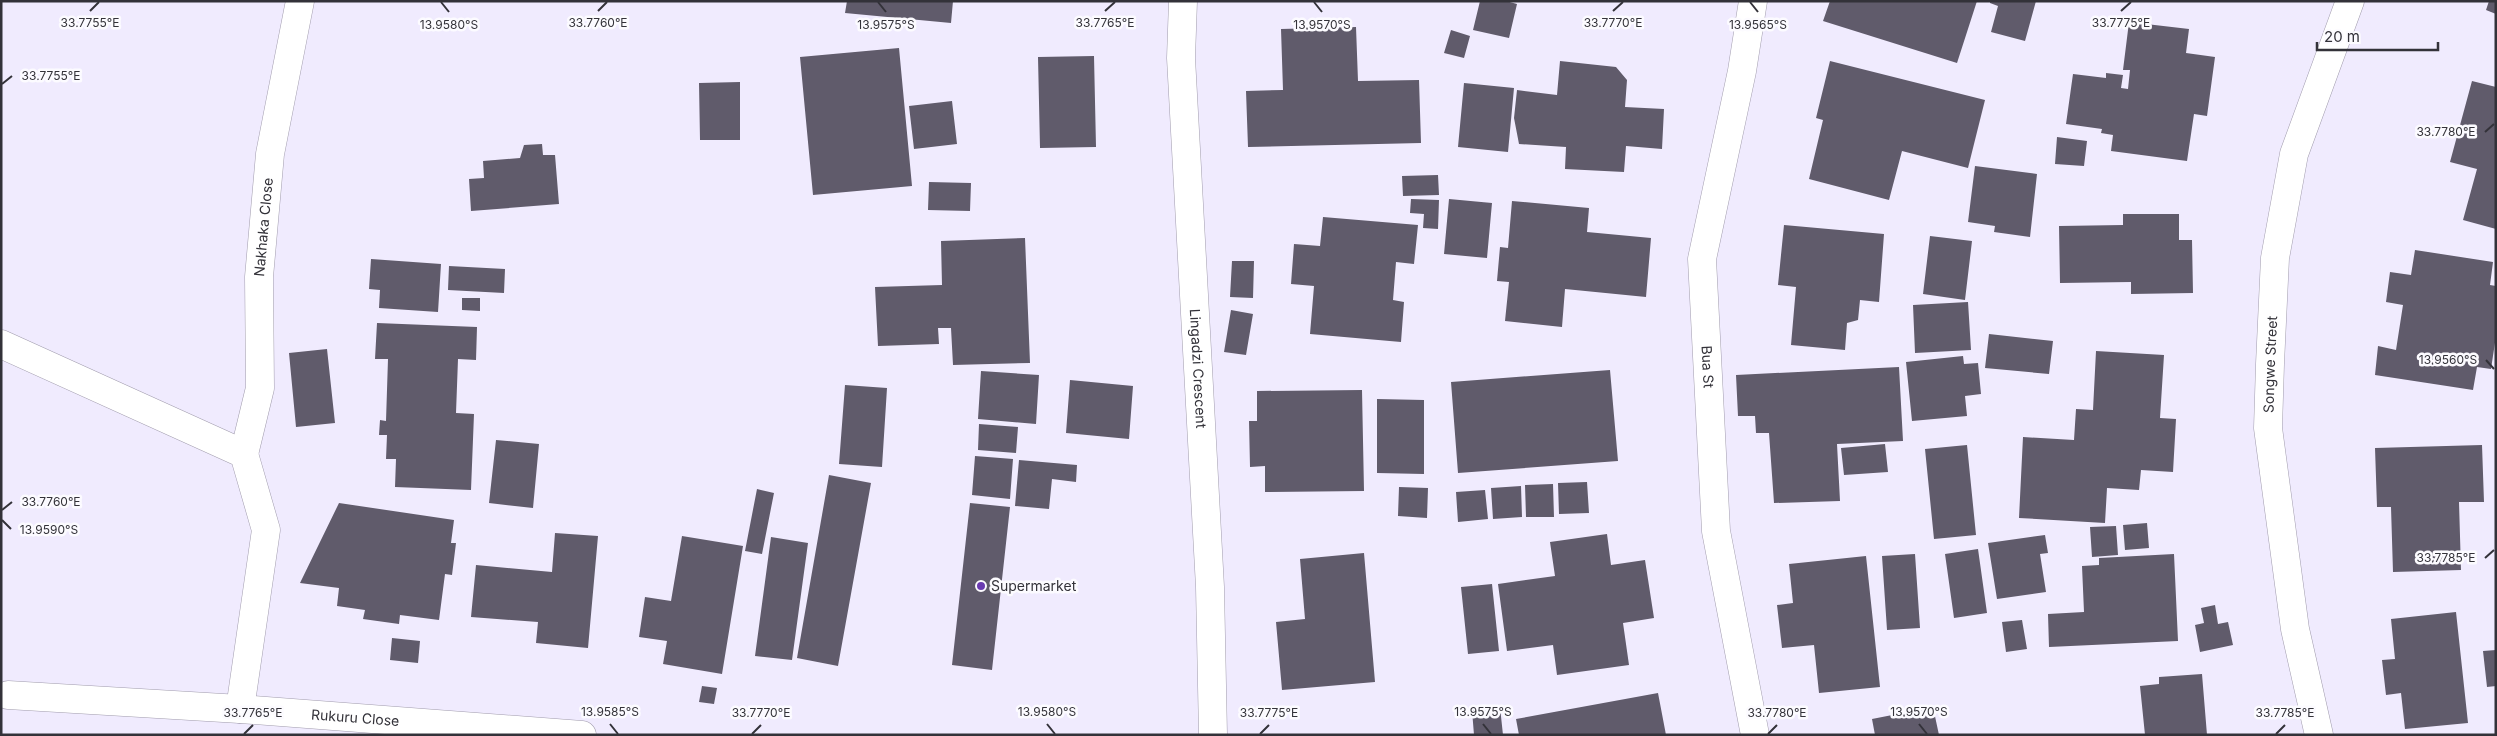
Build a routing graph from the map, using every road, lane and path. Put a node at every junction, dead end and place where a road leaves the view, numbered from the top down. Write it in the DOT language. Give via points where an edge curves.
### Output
graph roads {
  1 [pos="300,1"];
  2 [pos="1183,1"];
  3 [pos="1753,1"];
  4 [pos="2350,1"];
  5 [pos="1,344"];
  6 [pos="244,454"];
  7 [pos="8,695"];
  8 [pos="240,709"];
  9 [pos="582,735"];
  10 [pos="1213,735"];
  11 [pos="1755,735"];
  12 [pos="2319,735"];
  1 -- 6 [label="street, Nakhaka Close" via="270,154 259,277 260,388"];
  2 -- 10 [label="street, Lingadzi Crescent" via="1181,58 1210,587"];
  3 -- 11 [label="street, Bua St" via="1742,70 1702,259 1716,531"];
  4 -- 12 [label="street, Songwe Street" via="2294,154 2274,258 2268,428 2295,629"];
  5 -- 6 [label="street"];
  6 -- 8 [label="street" via="266,530"];
  7 -- 8 [label="street, Rukuru Close"];
  8 -- 9 [label="street, Rukuru Close"];
}
